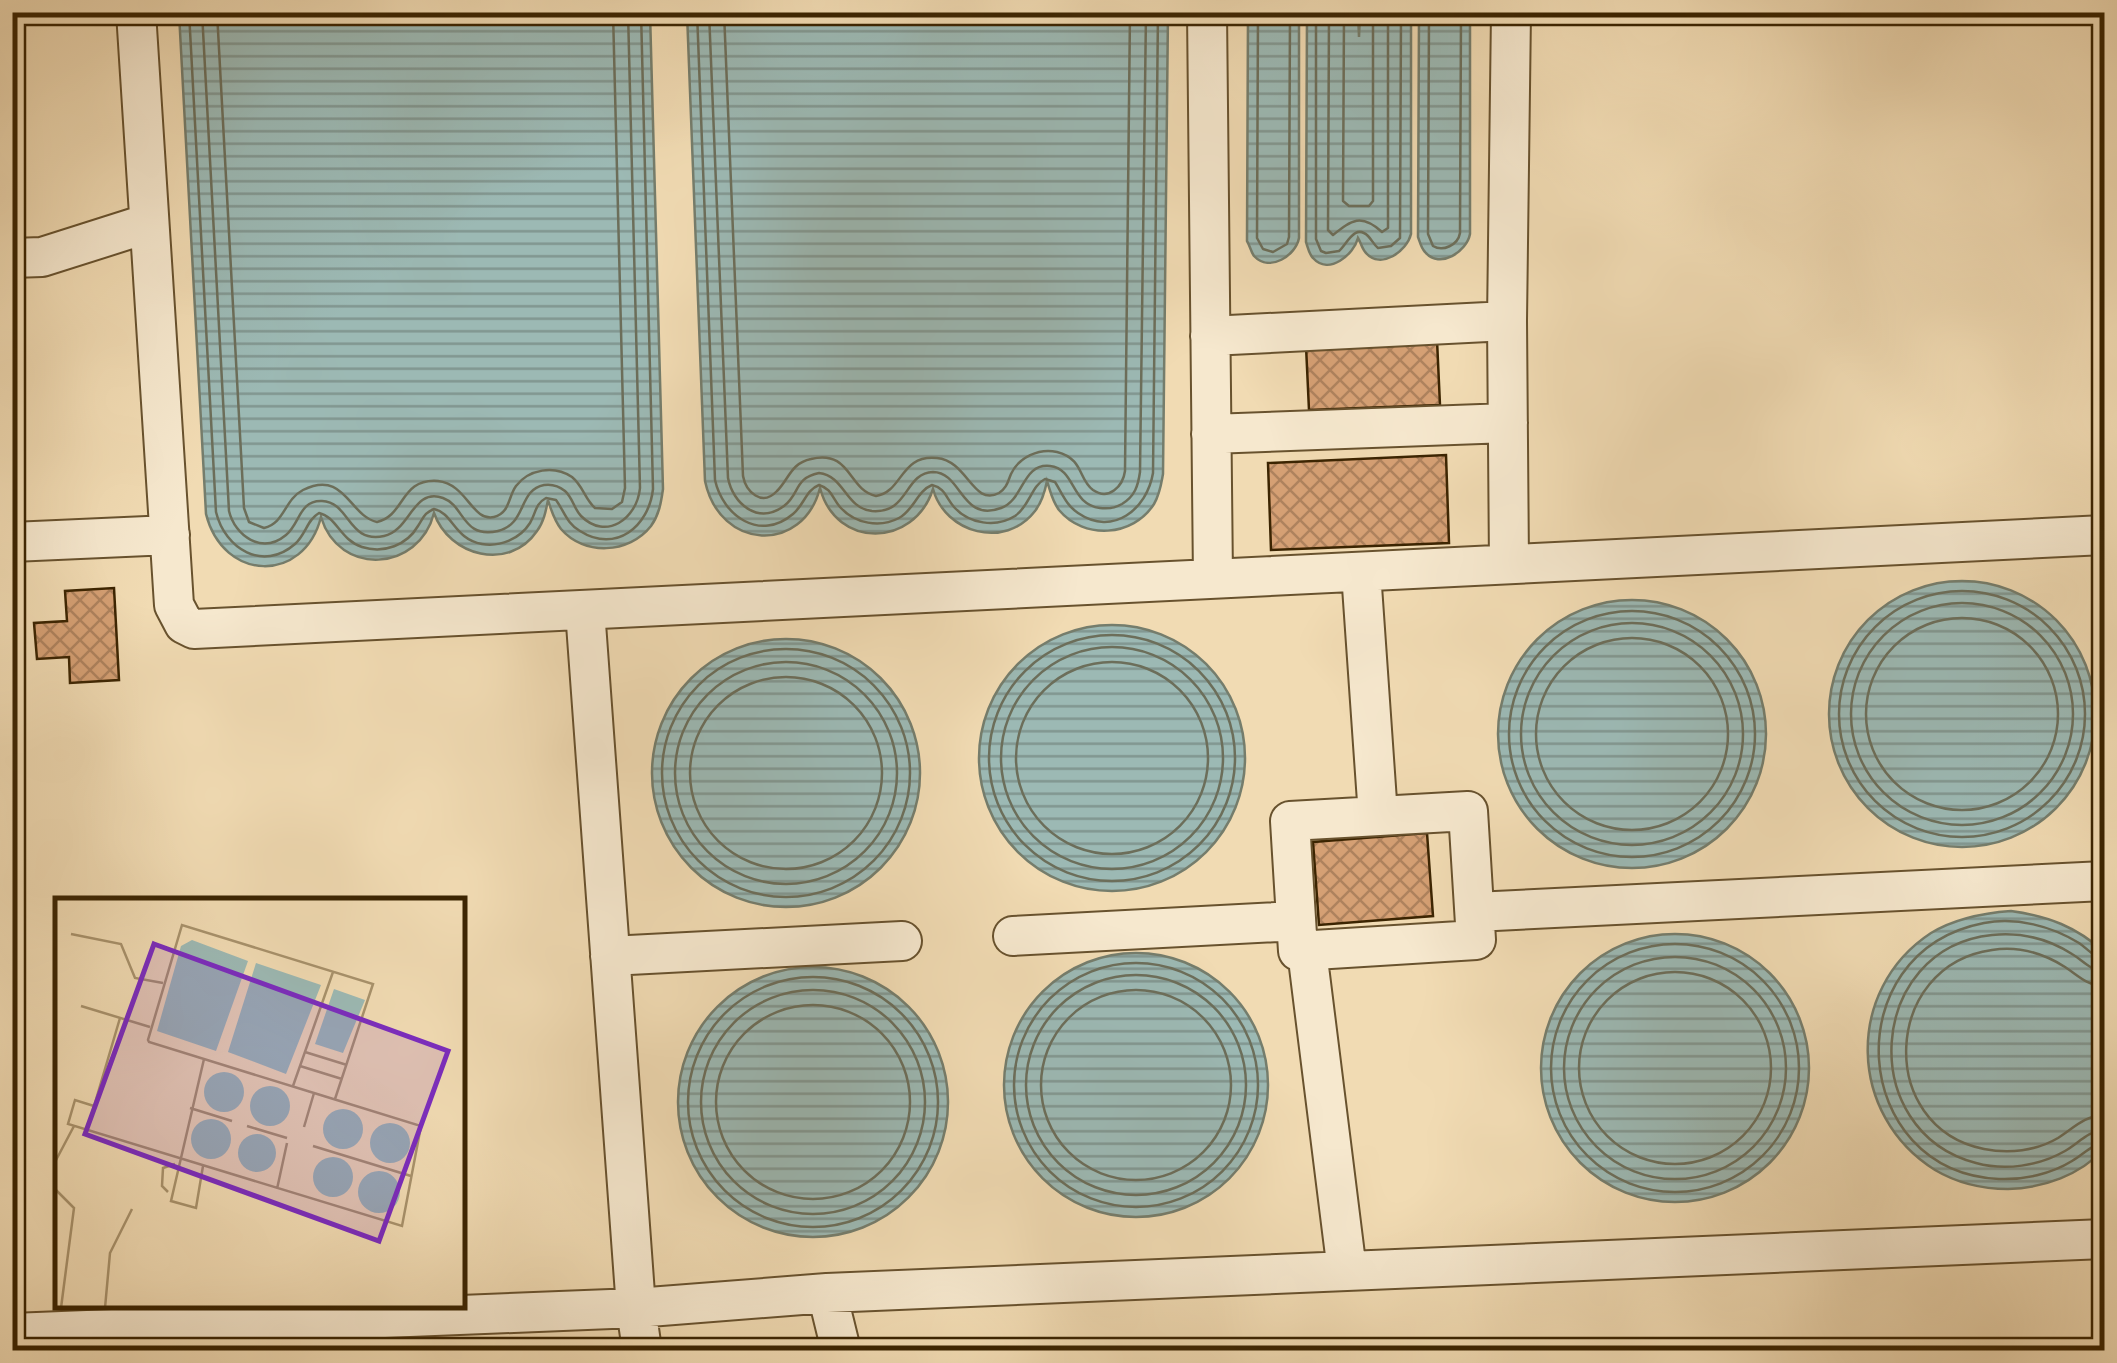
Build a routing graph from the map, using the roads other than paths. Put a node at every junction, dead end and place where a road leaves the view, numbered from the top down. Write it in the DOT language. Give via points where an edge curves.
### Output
graph roads {
  1 [pos="136,12"];
  2 [pos="1206,12"];
  3 [pos="1511,12"];
  4 [pos="149,223"];
  5 [pos="12,258"];
  6 [pos="1507,321"];
  7 [pos="1210,336"];
  8 [pos="1508,423"];
  9 [pos="1211,434"];
  10 [pos="170,534"];
  11 [pos="2104,535"];
  12 [pos="12,542"];
  13 [pos="1509,564"];
  14 [pos="1361,572"];
  15 [pos="1213,578"];
  16 [pos="585,610"];
  17 [pos="1378,816"];
  18 [pos="2104,881"];
  19 [pos="1474,912"];
  20 [pos="1013,936"];
  21 [pos="1302,936"];
  22 [pos="902,942"];
  23 [pos="610,956"];
  24 [pos="2104,1239"];
  25 [pos="1347,1271"];
  26 [pos="827,1292"];
  27 [pos="636,1308"];
  28 [pos="12,1333"];
  29 [pos="70,1340"];
  30 [pos="638,1349"];
  31 [pos="841,1350"];
  1 -- 4 [label="lane"];
  2 -- 7 [label="lane"];
  3 -- 6 [label="lane"];
  4 -- 5 [label="lane" via="42,257"];
  4 -- 10 [label="lane"];
  6 -- 7 [label="lane"];
  6 -- 8 [label="lane"];
  7 -- 9 [label="lane"];
  8 -- 9 [label="lane"];
  8 -- 13 [label="lane"];
  9 -- 15 [label="lane"];
  10 -- 12 [label="lane"];
  10 -- 16 [label="lane" via="174,604 194,629"];
  11 -- 13 [label="lane"];
  13 -- 14 [label="lane"];
  14 -- 15 [label="lane"];
  14 -- 17 [label="lane"];
  15 -- 16 [label="lane"];
  16 -- 23 [label="lane"];
  17 -- 19 [label="lane" via="1468,811"];
  17 -- 21 [label="lane" via="1290,821"];
  18 -- 19 [label="lane"];
  19 -- 21 [label="lane" via="1476,940"];
  20 -- 21 [label="lane"];
  21 -- 25 [label="lane"];
  22 -- 23 [label="lane"];
  23 -- 27 [label="lane"];
  24 -- 25 [label="lane"];
  25 -- 26 [label="lane"];
  26 -- 27 [label="lane"];
  26 -- 31 [label="lane"];
  27 -- 29 [label="lane"];
  27 -- 30 [label="lane"];
  28 -- 29 [label="lane"];
}
